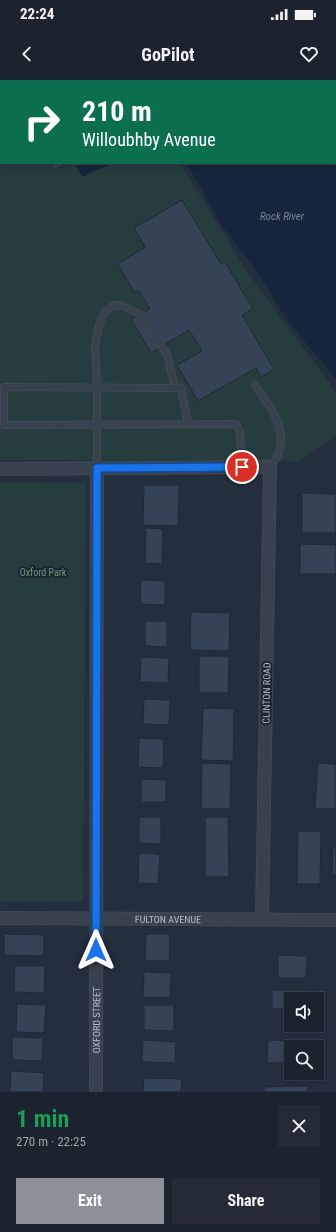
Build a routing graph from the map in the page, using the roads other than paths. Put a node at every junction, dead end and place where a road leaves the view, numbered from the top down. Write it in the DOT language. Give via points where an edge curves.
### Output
graph roads {
  1 [pos="255,386"];
  2 [pos="97,387"];
  3 [pos="175,388"];
  4 [pos="188,423"];
  5 [pos="97,425"];
  6 [pos="242,467"];
  7 [pos="270,467"];
  8 [pos="97,468"];
  9 [pos="0,469"];
  10 [pos="0,918"];
  11 [pos="96,918"];
  12 [pos="262,919"];
  13 [pos="336,920"];
  14 [pos="96,1092"];
  1 -- 7 [label="lane" via="280,425 282,441 278,455"];
  2 -- 3 [label="lane"];
  2 -- 3 [label="lane" via="97,332 104,313 114,306 123,306 140,314 166,354"];
  2 -- 5 [label="lane"];
  2 -- 5 [label="lane" via="4,387 4,426"];
  3 -- 4 [label="lane" via="181,388"];
  4 -- 5 [label="lane"];
  4 -- 6 [label="lane" via="236,424 240,432"];
  5 -- 8 [label="lane"];
  6 -- 7 [label="street"];
  6 -- 8 [label="street"];
  7 -- 12 [label="street, CLINTON ROAD"];
  8 -- 9 [label="street"];
  8 -- 11 [label="street, OXFORD STREET"];
  10 -- 11 [label="street, FULTON AVENUE"];
  11 -- 12 [label="street, FULTON AVENUE"];
  11 -- 14 [label="street, OXFORD STREET"];
  12 -- 13 [label="street, FULTON AVENUE"];
}
